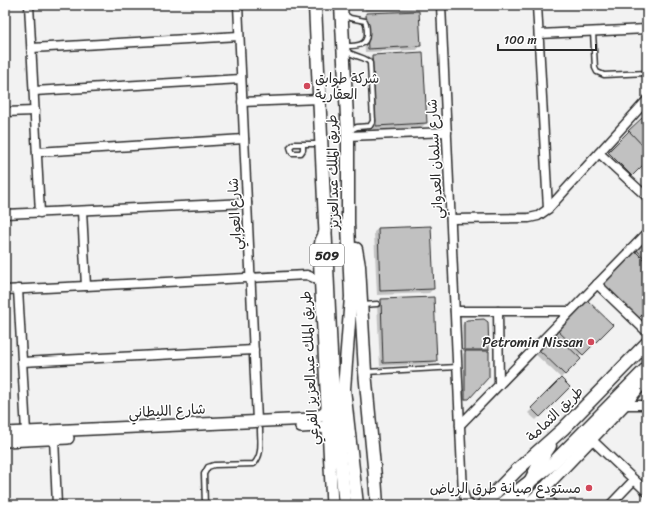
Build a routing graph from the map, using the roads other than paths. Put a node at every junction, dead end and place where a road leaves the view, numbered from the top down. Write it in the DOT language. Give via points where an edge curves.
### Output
graph roads {
  1 [pos="29,5"];
  2 [pos="238,5"];
  3 [pos="315,5"];
  4 [pos="441,5"];
  5 [pos="538,5"];
  6 [pos="342,8"];
  7 [pos="647,29"];
  8 [pos="593,31"];
  9 [pos="539,34"];
  10 [pos="239,36"];
  11 [pos="344,47"];
  12 [pos="32,48"];
  13 [pos="647,73"];
  14 [pos="241,79"];
  15 [pos="34,91"];
  16 [pos="320,99"];
  17 [pos="647,100"];
  18 [pos="242,102"];
  19 [pos="35,111"];
  20 [pos="5,112"];
  21 [pos="447,132"];
  22 [pos="348,134"];
  23 [pos="244,139"];
  24 [pos="303,144"];
  25 [pos="322,144"];
  26 [pos="37,152"];
  27 [pos="599,153"];
  28 [pos="647,197"];
  29 [pos="247,203"];
  30 [pos="548,209"];
  31 [pos="82,211"];
  32 [pos="40,213"];
  33 [pos="5,214"];
  34 [pos="451,218"];
  35 [pos="326,230"];
  36 [pos="349,233"];
  37 [pos="647,233"];
  38 [pos="320,267"];
  39 [pos="307,275"];
  40 [pos="251,278"];
  41 [pos="320,282"];
  42 [pos="597,284"];
  43 [pos="86,286"];
  44 [pos="18,289"];
  45 [pos="5,290"];
  46 [pos="377,304"];
  47 [pos="362,305"];
  48 [pos="455,311"];
  49 [pos="498,311"];
  50 [pos="570,311"];
  51 [pos="647,332"];
  52 [pos="647,343"];
  53 [pos="254,350"];
  54 [pos="22,362"];
  55 [pos="457,367"];
  56 [pos="647,368"];
  57 [pos="364,372"];
  58 [pos="647,378"];
  59 [pos="499,384"];
  60 [pos="624,405"];
  61 [pos="647,405"];
  62 [pos="327,410"];
  63 [pos="258,425"];
  64 [pos="460,425"];
  65 [pos="328,429"];
  66 [pos="563,430"];
  67 [pos="26,432"];
  68 [pos="5,433"];
  69 [pos="54,438"];
  70 [pos="591,439"];
  71 [pos="5,441"];
  72 [pos="562,454"];
  73 [pos="342,476"];
  74 [pos="531,480"];
  75 [pos="634,480"];
  76 [pos="541,492"];
  77 [pos="647,492"];
  78 [pos="57,505"];
  79 [pos="205,505"];
  80 [pos="332,505"];
  81 [pos="339,505"];
  82 [pos="345,505"];
  83 [pos="357,505"];
  84 [pos="376,505"];
  85 [pos="470,505"];
  86 [pos="483,505"];
  87 [pos="500,505"];
  88 [pos="516,505"];
  89 [pos="528,505"];
  90 [pos="553,505"];
  91 [pos="610,505"];
  1 -- 12 [label="street"];
  2 -- 10 [label="street, شارع العوابي"];
  3 -- 16 [label="main road, طريق الملك عبدالعزيز / 509"];
  4 -- 21 [label="street, شارع سلمان العدواني"];
  5 -- 9 [label="street"];
  6 -- 11 [label="main road, طريق الملك عبدالعزيز / 509"];
  6 -- 11 [label="lane" via="350,18 362,19 367,23 365,42"];
  7 -- 8 [label="street"];
  8 -- 9 [label="street"];
  8 -- 13 [label="lane" via="595,68 599,74 604,76"];
  9 -- 30 [label="street"];
  10 -- 12 [label="street"];
  10 -- 14 [label="street, شارع العوابي"];
  11 -- 22 [label="main road, طريق الملك عبدالعزيز / 509"];
  11 -- 22 [label="lane" via="352,55 370,61 373,121 370,126 354,128"];
  12 -- 15 [label="street"];
  14 -- 15 [label="street"];
  14 -- 18 [label="street, شارع العوابي"];
  15 -- 19 [label="street"];
  16 -- 18 [label="street"];
  16 -- 25 [label="main road, طريق الملك عبدالعزيز / 509"];
  17 -- 27 [label="street"];
  18 -- 23 [label="street, شارع العوابي"];
  19 -- 20 [label="street"];
  19 -- 26 [label="street"];
  21 -- 22 [label="street"];
  21 -- 34 [label="street, شارع سلمان العدواني"];
  22 -- 36 [label="main road, طريق الملك عبدالعزيز / 509"];
  23 -- 26 [label="street"];
  23 -- 29 [label="street, شارع العوابي"];
  24 -- 25 [label="lane"];
  25 -- 35 [label="main road, طريق الملك عبدالعزيز / 509"];
  26 -- 32 [label="street"];
  27 -- 28 [label="street"];
  27 -- 30 [label="street"];
  29 -- 31 [label="street"];
  29 -- 40 [label="street, شارع العوابي"];
  30 -- 34 [label="street" via="538,216 529,218"];
  31 -- 32 [label="street"];
  31 -- 43 [label="street"];
  32 -- 33 [label="street"];
  34 -- 48 [label="street, شارع سلمان العدواني"];
  35 -- 38 [label="street, طريق الملك عبدالعزيز الفرعي" via="320,246"];
  35 -- 73 [label="main road, طريق الملك عبدالعزيز / 509" via="332,375"];
  36 -- 47 [label="main road" via="359,266"];
  36 -- 83 [label="main road, طريق الملك عبدالعزيز / 509" via="351,297 344,388"];
  37 -- 42 [label="street"];
  38 -- 39 [label="street"];
  38 -- 41 [label="street, طريق الملك عبدالعزيز الفرعي"];
  39 -- 40 [label="street"];
  39 -- 41 [label="street"];
  40 -- 43 [label="street"];
  40 -- 53 [label="street, شارع العوابي"];
  41 -- 62 [label="street, طريق الملك عبدالعزيز الفرعي"];
  42 -- 50 [label="street"];
  42 -- 51 [label="street"];
  43 -- 44 [label="street"];
  44 -- 45 [label="street"];
  44 -- 54 [label="street"];
  46 -- 47 [label="lane"];
  47 -- 57 [label="main road"];
  48 -- 49 [label="street"];
  48 -- 55 [label="street, شارع سلمان العدواني"];
  49 -- 50 [label="street"];
  49 -- 59 [label="street"];
  50 -- 59 [label="street"];
  52 -- 66 [label="main road, طريق الثمامة"];
  53 -- 54 [label="street"];
  53 -- 63 [label="street, شارع العوابي"];
  54 -- 67 [label="street"];
  55 -- 57 [label="lane"];
  55 -- 64 [label="street, شارع سلمان العدواني"];
  56 -- 72 [label="main road"];
  57 -- 84 [label="main road" via="376,477"];
  58 -- 60 [label="street"];
  59 -- 64 [label="street"];
  60 -- 61 [label="street"];
  60 -- 70 [label="street"];
  62 -- 63 [label="street, شارع الليطاني" via="311,419"];
  62 -- 65 [label="street, طريق الملك عبدالعزيز الفرعي"];
  63 -- 65 [label="street, شارع الليطاني" via="317,426"];
  63 -- 67 [label="street, شارع الليطاني"];
  63 -- 69 [label="street, شارع الليطاني"];
  63 -- 79 [label="lane" via="261,450 259,458 254,464 208,467 204,474"];
  64 -- 85 [label="street, شارع سلمان العدواني" via="463,493"];
  65 -- 80 [label="street, طريق الملك عبدالعزيز الفرعي"];
  66 -- 72 [label="main road" via="556,447"];
  66 -- 74 [label="main road" via="543,456"];
  66 -- 86 [label="main road, طريق الثمامة" via="517,470"];
  67 -- 68 [label="street, شارع الليطاني"];
  69 -- 71 [label="street, شارع الليطاني"];
  69 -- 78 [label="street"];
  70 -- 75 [label="street"];
  70 -- 76 [label="street"];
  72 -- 74 [label="main road"];
  73 -- 81 [label="main road"];
  73 -- 82 [label="main road, طريق الملك عبدالعزيز / 509"];
  74 -- 87 [label="main road"];
  74 -- 88 [label="main road"];
  75 -- 77 [label="street"];
  75 -- 91 [label="street"];
  76 -- 89 [label="street"];
  76 -- 90 [label="street"];
}
